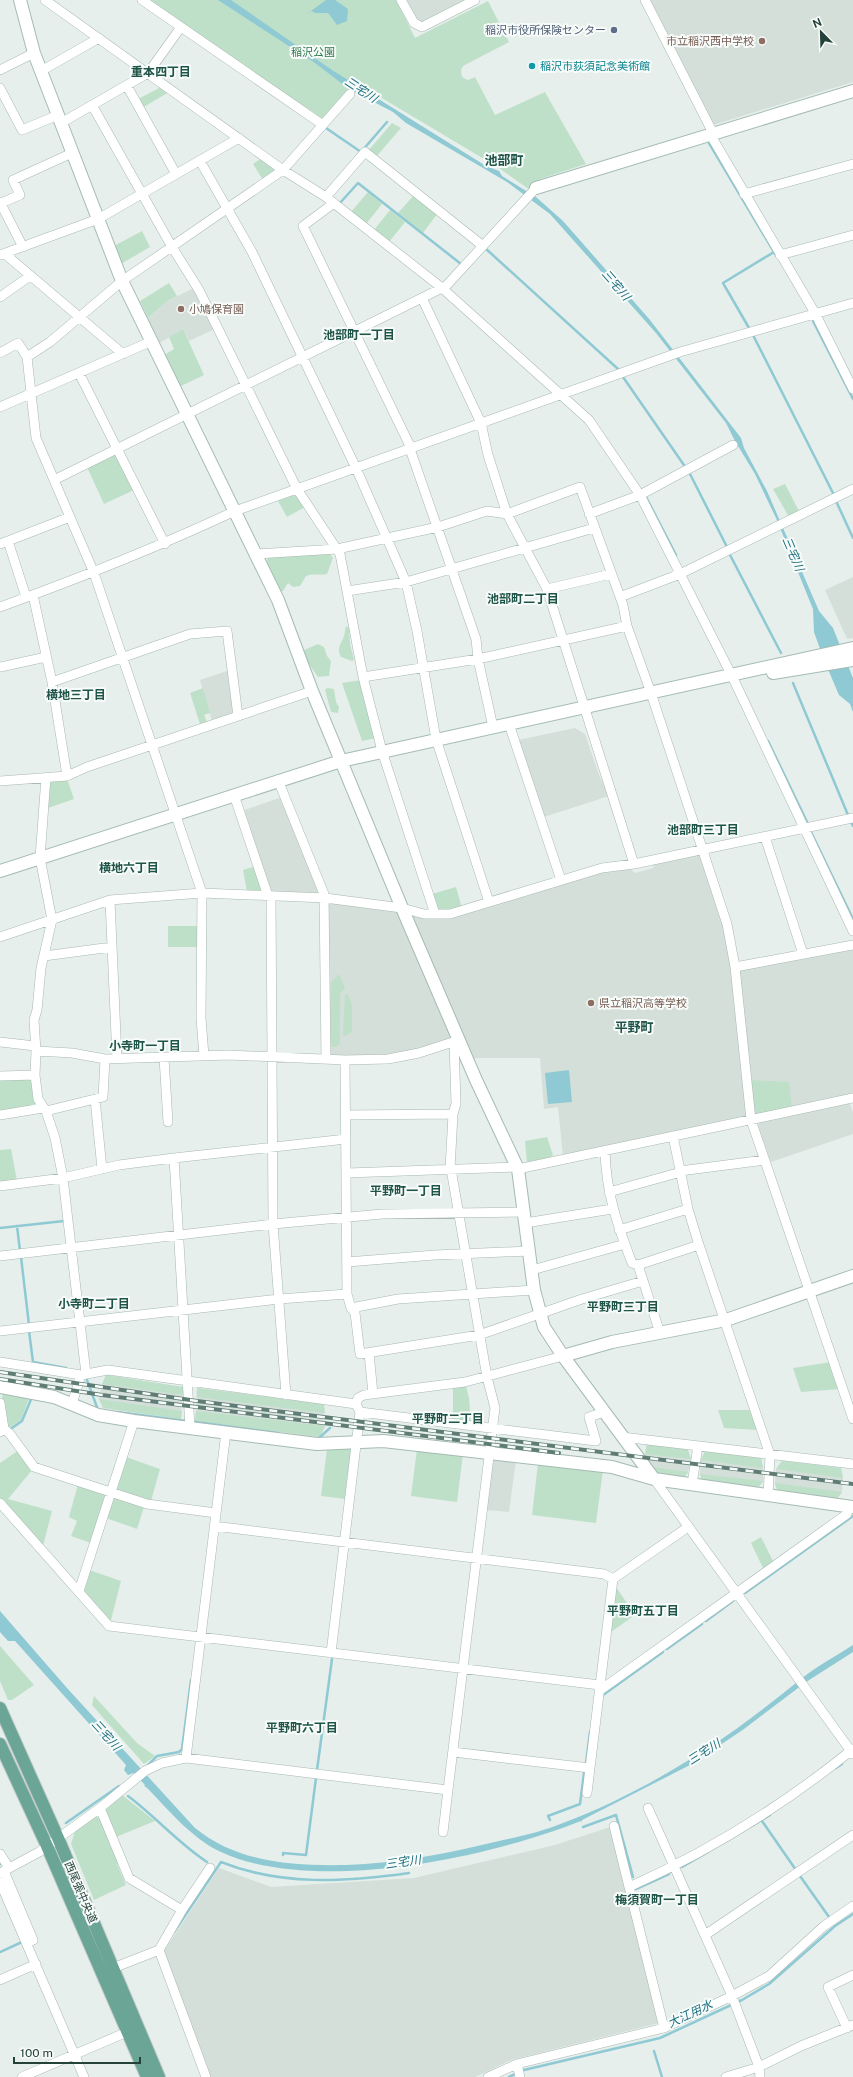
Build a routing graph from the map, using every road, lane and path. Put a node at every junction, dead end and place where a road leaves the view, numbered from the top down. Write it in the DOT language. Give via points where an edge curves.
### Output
graph roads {
  1 [pos="20,0"];
  2 [pos="45,0"];
  3 [pos="142,0"];
  4 [pos="401,0"];
  5 [pos="475,0"];
  6 [pos="645,0"];
  7 [pos="181,27"];
  8 [pos="99,38"];
  9 [pos="34,53"];
  10 [pos="0,70"];
  11 [pos="41,71"];
  12 [pos="148,73"];
  13 [pos="127,86"];
  14 [pos="0,88"];
  15 [pos="853,91"];
  16 [pos="350,94"];
  17 [pos="92,105"];
  18 [pos="59,119"];
  19 [pos="323,125"];
  20 [pos="711,134"];
  21 [pos="239,138"];
  22 [pos="72,153"];
  23 [pos="200,161"];
  24 [pos="853,164"];
  25 [pos="283,170"];
  26 [pos="176,174"];
  27 [pos="534,190"];
  28 [pos="142,194"];
  29 [pos="744,194"];
  30 [pos="326,197"];
  31 [pos="0,202"];
  32 [pos="334,203"];
  33 [pos="226,209"];
  34 [pos="98,219"];
  35 [pos="853,234"];
  36 [pos="483,246"];
  37 [pos="23,247"];
  38 [pos="172,247"];
  39 [pos="2,254"];
  40 [pos="780,255"];
  41 [pos="30,276"];
  42 [pos="122,281"];
  43 [pos="442,288"];
  44 [pos="0,297"];
  45 [pos="422,298"];
  46 [pos="853,303"];
  47 [pos="815,313"];
  48 [pos="80,316"];
  49 [pos="354,331"];
  50 [pos="152,341"];
  51 [pos="0,353"];
  52 [pos="124,354"];
  53 [pos="27,357"];
  54 [pos="302,357"];
  55 [pos="79,373"];
  56 [pos="852,383"];
  57 [pos="245,384"];
  58 [pos="31,394"];
  59 [pos="560,395"];
  60 [pos="0,407"];
  61 [pos="186,412"];
  62 [pos="482,423"];
  63 [pos="733,445"];
  64 [pos="117,448"];
  65 [pos="411,448"];
  66 [pos="356,468"];
  67 [pos="54,480"];
  68 [pos="297,489"];
  69 [pos="853,489"];
  70 [pos="640,495"];
  71 [pos="235,511"];
  72 [pos="507,514"];
  73 [pos="589,514"];
  74 [pos="70,517"];
  75 [pos="438,527"];
  76 [pos="594,528"];
  77 [pos="386,538"];
  78 [pos="2,542"];
  79 [pos="165,544"];
  80 [pos="524,548"];
  81 [pos="337,549"];
  82 [pos="256,554"];
  83 [pos="452,569"];
  84 [pos="94,573"];
  85 [pos="611,574"];
  86 [pos="680,574"];
  87 [pos="406,582"];
  88 [pos="547,589"];
  89 [pos="347,591"];
  90 [pos="30,596"];
  91 [pos="620,597"];
  92 [pos="0,607"];
  93 [pos="627,626"];
  94 [pos="564,640"];
  95 [pos="849,648"];
  96 [pos="46,657"];
  97 [pos="122,658"];
  98 [pos="478,659"];
  99 [pos="821,660"];
  100 [pos="851,661"];
  101 [pos="0,667"];
  102 [pos="423,668"];
  103 [pos="732,676"];
  104 [pos="364,677"];
  105 [pos="52,682"];
  106 [pos="312,691"];
  107 [pos="651,693"];
  108 [pos="584,708"];
  109 [pos="238,716"];
  110 [pos="509,724"];
  111 [pos="493,727"];
  112 [pos="436,739"];
  113 [pos="152,745"];
  114 [pos="382,751"];
  115 [pos="341,761"];
  116 [pos="67,776"];
  117 [pos="46,777"];
  118 [pos="278,780"];
  119 [pos="0,781"];
  120 [pos="234,795"];
  121 [pos="176,814"];
  122 [pos="853,818"];
  123 [pos="805,828"];
  124 [pos="765,837"];
  125 [pos="702,851"];
  126 [pos="40,858"];
  127 [pos="634,864"];
  128 [pos="0,871"];
  129 [pos="561,880"];
  130 [pos="202,893"];
  131 [pos="270,896"];
  132 [pos="324,898"];
  133 [pos="110,900"];
  134 [pos="489,902"];
  135 [pos="402,908"];
  136 [pos="435,914"];
  137 [pos="52,920"];
  138 [pos="853,931"];
  139 [pos="0,937"];
  140 [pos="853,945"];
  141 [pos="112,947"];
  142 [pos="803,954"];
  143 [pos="44,956"];
  144 [pos="735,967"];
  145 [pos="456,1041"];
  146 [pos="0,1042"];
  147 [pos="36,1049"];
  148 [pos="204,1056"];
  149 [pos="272,1057"];
  150 [pos="164,1058"];
  151 [pos="105,1059"];
  152 [pos="117,1059"];
  153 [pos="326,1059"];
  154 [pos="345,1060"];
  155 [pos="36,1075"];
  156 [pos="0,1076"];
  157 [pos="853,1098"];
  158 [pos="95,1099"];
  159 [pos="45,1110"];
  160 [pos="453,1114"];
  161 [pos="346,1115"];
  162 [pos="0,1116"];
  163 [pos="751,1120"];
  164 [pos="168,1122"];
  165 [pos="673,1136"];
  166 [pos="346,1139"];
  167 [pos="273,1146"];
  168 [pos="605,1151"];
  169 [pos="174,1158"];
  170 [pos="765,1160"];
  171 [pos="517,1168"];
  172 [pos="102,1169"];
  173 [pos="450,1169"];
  174 [pos="680,1171"];
  175 [pos="347,1173"];
  176 [pos="63,1178"];
  177 [pos="0,1186"];
  178 [pos="608,1192"];
  179 [pos="612,1209"];
  180 [pos="688,1209"];
  181 [pos="458,1213"];
  182 [pos="524,1217"];
  183 [pos="348,1218"];
  184 [pos="274,1224"];
  185 [pos="619,1230"];
  186 [pos="179,1235"];
  187 [pos="625,1244"];
  188 [pos="698,1245"];
  189 [pos="71,1248"];
  190 [pos="529,1251"];
  191 [pos="465,1253"];
  192 [pos="0,1256"];
  193 [pos="347,1262"];
  194 [pos="638,1265"];
  195 [pos="532,1270"];
  196 [pos="853,1276"];
  197 [pos="643,1281"];
  198 [pos="534,1290"];
  199 [pos="810,1291"];
  200 [pos="347,1294"];
  201 [pos="472,1294"];
  202 [pos="279,1299"];
  203 [pos="351,1308"];
  204 [pos="184,1309"];
  205 [pos="540,1314"];
  206 [pos="726,1320"];
  207 [pos="80,1322"];
  208 [pos="0,1331"];
  209 [pos="660,1333"];
  210 [pos="479,1335"];
  211 [pos="369,1354"];
  212 [pos="563,1356"];
  213 [pos="0,1362"];
  214 [pos="83,1375"];
  215 [pos="486,1377"];
  216 [pos="188,1382"];
  217 [pos="0,1387"];
  218 [pos="374,1394"];
  219 [pos="286,1395"];
  220 [pos="0,1403"];
  221 [pos="72,1404"];
  222 [pos="358,1408"];
  223 [pos="604,1412"];
  224 [pos="853,1419"];
  225 [pos="134,1421"];
  226 [pos="190,1428"];
  227 [pos="493,1429"];
  228 [pos="2,1431"];
  229 [pos="226,1432"];
  230 [pos="622,1437"];
  231 [pos="356,1443"];
  232 [pos="698,1446"];
  233 [pos="489,1453"];
  234 [pos="770,1455"];
  235 [pos="853,1464"];
  236 [pos="654,1479"];
  237 [pos="692,1484"];
  238 [pos="111,1492"];
  239 [pos="768,1496"];
  240 [pos="0,1503"];
  241 [pos="851,1507"];
  242 [pos="216,1512"];
  243 [pos="214,1526"];
  244 [pos="688,1527"];
  245 [pos="344,1544"];
  246 [pos="476,1559"];
  247 [pos="613,1579"];
  248 [pos="79,1591"];
  249 [pos="736,1594"];
  250 [pos="200,1638"];
  251 [pos="331,1653"];
  252 [pos="463,1669"];
  253 [pos="600,1688"];
  254 [pos="0,1708"];
  255 [pos="0,1744"];
  256 [pos="852,1751"];
  257 [pos="453,1752"];
  258 [pos="186,1758"];
  259 [pos="590,1768"];
  260 [pos="448,1790"];
  261 [pos="587,1793"];
  262 [pos="100,1808"];
  263 [pos="648,1808"];
  264 [pos="614,1826"];
  265 [pos="443,1832"];
  266 [pos="853,1835"];
  267 [pos="58,1838"];
  268 [pos="47,1846"];
  269 [pos="0,1854"];
  270 [pos="674,1867"];
  271 [pos="210,1868"];
  272 [pos="4,1871"];
  273 [pos="0,1882"];
  274 [pos="629,1887"];
  275 [pos="853,1906"];
  276 [pos="182,1910"];
  277 [pos="705,1935"];
  278 [pos="27,1944"];
  279 [pos="159,1950"];
  280 [pos="36,1964"];
  281 [pos="113,1968"];
  282 [pos="853,1976"];
  283 [pos="0,1980"];
  284 [pos="734,2000"];
  285 [pos="850,2027"];
  286 [pos="664,2028"];
  287 [pos="127,2032"];
  288 [pos="74,2054"];
  289 [pos="759,2067"];
  290 [pos="518,2071"];
  291 [pos="22,2077"];
  292 [pos="84,2077"];
  293 [pos="147,2077"];
  294 [pos="159,2077"];
  295 [pos="206,2077"];
  296 [pos="488,2077"];
  297 [pos="726,2077"];
  298 [pos="760,2077"];
  1 -- 9 [label="street"];
  2 -- 8 [label="street"];
  3 -- 7 [label="street"];
  4 -- 5 [label="street" via="414,23 422,27"];
  6 -- 20 [label="street"];
  7 -- 12 [label="street"];
  7 -- 19 [label="street"];
  8 -- 11 [label="street"];
  8 -- 12 [label="street"];
  9 -- 10 [label="street"];
  9 -- 11 [label="street"];
  11 -- 18 [label="street"];
  12 -- 13 [label="street"];
  12 -- 21 [label="street"];
  13 -- 17 [label="street"];
  13 -- 26 [label="street"];
  14 -- 18 [label="street" via="22,130"];
  15 -- 20 [label="street"];
  16 -- 19 [label="street"];
  17 -- 18 [label="street"];
  17 -- 28 [label="street"];
  18 -- 22 [label="street"];
  19 -- 25 [label="street"];
  20 -- 27 [label="street"];
  20 -- 29 [label="street"];
  21 -- 23 [label="street"];
  21 -- 25 [label="street"];
  22 -- 31 [label="street" via="13,180 20,195"];
  22 -- 34 [label="street"];
  23 -- 26 [label="street"];
  23 -- 33 [label="street"];
  24 -- 29 [label="street"];
  25 -- 30 [label="street"];
  25 -- 33 [label="street"];
  26 -- 28 [label="street"];
  27 -- 36 [label="street"];
  28 -- 34 [label="street"];
  28 -- 38 [label="street"];
  29 -- 40 [label="street"];
  30 -- 32 [label="street"];
  30 -- 36 [label="street" via="365,152"];
  31 -- 37 [label="street"];
  32 -- 43 [label="street"];
  32 -- 49 [label="street" via="303,226"];
  33 -- 38 [label="street"];
  33 -- 54 [label="street" via="252,252"];
  34 -- 37 [label="street"];
  34 -- 42 [label="street"];
  35 -- 40 [label="street"];
  36 -- 43 [label="street"];
  37 -- 39 [label="street"];
  38 -- 42 [label="street"];
  38 -- 57 [label="street" via="199,290"];
  39 -- 41 [label="street"];
  40 -- 47 [label="street"];
  41 -- 44 [label="street"];
  41 -- 48 [label="street"];
  42 -- 48 [label="street"];
  42 -- 50 [label="street"];
  43 -- 45 [label="street"];
  43 -- 59 [label="street"];
  45 -- 49 [label="street"];
  45 -- 62 [label="street"];
  46 -- 47 [label="street"];
  47 -- 56 [label="street"];
  47 -- 59 [label="street" via="680,352"];
  48 -- 52 [label="street"];
  48 -- 53 [label="street" via="50,342"];
  49 -- 54 [label="street"];
  49 -- 65 [label="street"];
  50 -- 52 [label="street"];
  50 -- 61 [label="street"];
  51 -- 53 [label="street" via="18,343"];
  52 -- 55 [label="street"];
  53 -- 58 [label="street"];
  54 -- 57 [label="street"];
  54 -- 66 [label="street"];
  55 -- 58 [label="street"];
  55 -- 64 [label="street"];
  57 -- 61 [label="street"];
  57 -- 68 [label="street"];
  58 -- 60 [label="street"];
  58 -- 67 [label="street" via="36,438"];
  59 -- 62 [label="street"];
  59 -- 70 [label="street" via="589,420"];
  61 -- 64 [label="street"];
  61 -- 71 [label="street"];
  62 -- 65 [label="street"];
  62 -- 72 [label="street" via="488,455"];
  63 -- 70 [label="street"];
  64 -- 67 [label="street"];
  64 -- 79 [label="street"];
  65 -- 66 [label="street"];
  65 -- 75 [label="street"];
  66 -- 68 [label="street"];
  66 -- 77 [label="street"];
  67 -- 74 [label="street"];
  68 -- 71 [label="street"];
  68 -- 81 [label="street"];
  69 -- 86 [label="street"];
  70 -- 73 [label="street"];
  70 -- 86 [label="street"];
  71 -- 79 [label="street"];
  71 -- 82 [label="street"];
  72 -- 73 [label="street" via="580,487"];
  72 -- 75 [label="street" via="487,511"];
  72 -- 80 [label="street"];
  73 -- 76 [label="street"];
  74 -- 78 [label="street"];
  74 -- 84 [label="street"];
  75 -- 77 [label="street"];
  75 -- 83 [label="street"];
  76 -- 80 [label="street"];
  76 -- 85 [label="street"];
  77 -- 81 [label="street"];
  77 -- 87 [label="street"];
  78 -- 90 [label="street"];
  79 -- 84 [label="street"];
  80 -- 83 [label="street"];
  80 -- 88 [label="street"];
  81 -- 82 [label="street"];
  81 -- 89 [label="street"];
  82 -- 106 [label="street" via="278,600"];
  83 -- 87 [label="street"];
  83 -- 98 [label="street" via="476,638"];
  84 -- 90 [label="street"];
  84 -- 97 [label="street"];
  85 -- 88 [label="street"];
  85 -- 91 [label="street"];
  86 -- 91 [label="street"];
  86 -- 103 [label="street"];
  87 -- 89 [label="street"];
  87 -- 102 [label="street"];
  88 -- 94 [label="street"];
  89 -- 104 [label="street"];
  90 -- 92 [label="street"];
  90 -- 96 [label="street"];
  91 -- 93 [label="street"];
  93 -- 94 [label="street"];
  93 -- 107 [label="street"];
  94 -- 98 [label="street"];
  94 -- 108 [label="street"];
  95 -- 99 [label="street"];
  96 -- 101 [label="street"];
  96 -- 105 [label="street"];
  97 -- 105 [label="street"];
  97 -- 109 [label="street" via="190,634 227,631"];
  97 -- 113 [label="street"];
  98 -- 102 [label="street"];
  98 -- 111 [label="street"];
  99 -- 100 [label="street"];
  99 -- 103 [label="street"];
  102 -- 104 [label="street"];
  102 -- 112 [label="street"];
  103 -- 107 [label="street"];
  103 -- 123 [label="street"];
  104 -- 114 [label="street"];
  105 -- 116 [label="street"];
  106 -- 109 [label="street"];
  106 -- 115 [label="street"];
  107 -- 108 [label="street"];
  107 -- 125 [label="street"];
  108 -- 110 [label="street"];
  108 -- 127 [label="street"];
  109 -- 113 [label="street"];
  110 -- 111 [label="street"];
  110 -- 129 [label="street"];
  111 -- 112 [label="street"];
  112 -- 114 [label="street"];
  112 -- 134 [label="street"];
  113 -- 116 [label="street"];
  113 -- 121 [label="street"];
  114 -- 115 [label="street"];
  114 -- 136 [label="street"];
  115 -- 118 [label="street"];
  115 -- 135 [label="street"];
  116 -- 117 [label="street"];
  117 -- 119 [label="street"];
  117 -- 126 [label="street"];
  118 -- 120 [label="street"];
  118 -- 132 [label="street"];
  120 -- 121 [label="street"];
  120 -- 131 [label="street"];
  121 -- 126 [label="street"];
  121 -- 130 [label="street"];
  122 -- 123 [label="street"];
  123 -- 124 [label="street"];
  123 -- 138 [label="street"];
  124 -- 125 [label="street"];
  124 -- 142 [label="street"];
  125 -- 127 [label="street"];
  125 -- 144 [label="street" via="727,924"];
  126 -- 128 [label="street"];
  126 -- 137 [label="street"];
  127 -- 129 [label="street" via="602,868"];
  129 -- 134 [label="street"];
  130 -- 131 [label="street"];
  130 -- 133 [label="street"];
  130 -- 148 [label="street" via="201,1018"];
  131 -- 132 [label="street"];
  131 -- 149 [label="street"];
  132 -- 135 [label="street"];
  132 -- 153 [label="street"];
  133 -- 137 [label="street"];
  133 -- 141 [label="street"];
  134 -- 136 [label="street" via="450,914"];
  135 -- 136 [label="street"];
  135 -- 145 [label="street"];
  137 -- 139 [label="street"];
  137 -- 143 [label="street"];
  140 -- 142 [label="street"];
  141 -- 143 [label="street"];
  141 -- 152 [label="street"];
  142 -- 144 [label="street"];
  143 -- 147 [label="street" via="34,1020"];
  144 -- 163 [label="street"];
  145 -- 154 [label="street" via="436,1049 400,1057"];
  145 -- 160 [label="street" via="456,1104"];
  145 -- 171 [label="street"];
  146 -- 147 [label="street"];
  147 -- 151 [label="street"];
  147 -- 155 [label="street"];
  148 -- 149 [label="street"];
  148 -- 150 [label="street"];
  149 -- 153 [label="street"];
  149 -- 167 [label="street"];
  150 -- 152 [label="street"];
  150 -- 164 [label="street"];
  151 -- 152 [label="street"];
  151 -- 158 [label="street" via="103,1097"];
  153 -- 154 [label="street"];
  154 -- 161 [label="street"];
  155 -- 156 [label="street"];
  155 -- 159 [label="street" via="38,1099"];
  157 -- 163 [label="street"];
  158 -- 159 [label="street"];
  158 -- 172 [label="street"];
  159 -- 162 [label="street"];
  159 -- 176 [label="street" via="55,1138"];
  160 -- 161 [label="street"];
  160 -- 173 [label="street"];
  161 -- 166 [label="street"];
  163 -- 165 [label="street"];
  163 -- 170 [label="street"];
  165 -- 168 [label="street"];
  165 -- 174 [label="street"];
  166 -- 167 [label="street"];
  166 -- 175 [label="street"];
  167 -- 169 [label="street"];
  167 -- 184 [label="street"];
  168 -- 171 [label="street"];
  168 -- 178 [label="street"];
  169 -- 172 [label="street"];
  169 -- 186 [label="street"];
  170 -- 174 [label="street"];
  170 -- 199 [label="street"];
  171 -- 173 [label="street"];
  171 -- 182 [label="street"];
  172 -- 176 [label="street"];
  173 -- 175 [label="street"];
  173 -- 181 [label="street"];
  174 -- 178 [label="street"];
  174 -- 180 [label="street"];
  175 -- 183 [label="street"];
  176 -- 177 [label="street"];
  176 -- 189 [label="street"];
  178 -- 179 [label="street"];
  179 -- 182 [label="street"];
  179 -- 185 [label="street"];
  180 -- 185 [label="street"];
  180 -- 188 [label="street"];
  181 -- 182 [label="street"];
  181 -- 183 [label="street" via="382,1214"];
  181 -- 191 [label="street"];
  182 -- 190 [label="street"];
  183 -- 184 [label="street"];
  183 -- 193 [label="street"];
  184 -- 186 [label="street"];
  184 -- 202 [label="street"];
  185 -- 187 [label="street"];
  186 -- 189 [label="street"];
  186 -- 204 [label="street"];
  187 -- 194 [label="street" via="632,1263"];
  187 -- 195 [label="street"];
  188 -- 194 [label="street"];
  188 -- 206 [label="street"];
  189 -- 192 [label="street"];
  189 -- 207 [label="street"];
  190 -- 191 [label="street"];
  190 -- 195 [label="street"];
  191 -- 193 [label="street"];
  191 -- 201 [label="street"];
  193 -- 200 [label="street"];
  194 -- 197 [label="street"];
  195 -- 198 [label="street"];
  196 -- 199 [label="street"];
  197 -- 205 [label="street"];
  197 -- 209 [label="street"];
  198 -- 201 [label="street"];
  198 -- 205 [label="street"];
  199 -- 206 [label="street"];
  199 -- 224 [label="street"];
  200 -- 202 [label="street"];
  200 -- 203 [label="street"];
  201 -- 203 [label="street" via="398,1299"];
  201 -- 210 [label="street"];
  202 -- 204 [label="street"];
  202 -- 219 [label="street"];
  203 -- 211 [label="street" via="355,1313 360,1354"];
  204 -- 207 [label="street"];
  204 -- 216 [label="street"];
  205 -- 210 [label="street"];
  205 -- 212 [label="street" via="550,1338"];
  206 -- 209 [label="street"];
  206 -- 234 [label="street"];
  207 -- 208 [label="street"];
  207 -- 214 [label="street"];
  209 -- 212 [label="street" via="612,1342"];
  210 -- 211 [label="street"];
  210 -- 215 [label="street"];
  211 -- 218 [label="street"];
  212 -- 215 [label="street"];
  212 -- 223 [label="street"];
  213 -- 214 [label="street"];
  214 -- 216 [label="street" via="108,1370"];
  214 -- 221 [label="street"];
  215 -- 218 [label="street"];
  215 -- 227 [label="street" via="495,1408"];
  216 -- 219 [label="street"];
  216 -- 226 [label="street"];
  217 -- 221 [label="street" via="54,1397"];
  218 -- 222 [label="street" via="358,1398"];
  219 -- 222 [label="street"];
  220 -- 228 [label="street"];
  221 -- 225 [label="street" via="98,1415"];
  222 -- 227 [label="street"];
  222 -- 231 [label="street"];
  223 -- 227 [label="street" via="590,1417 596,1441"];
  223 -- 230 [label="street"];
  225 -- 226 [label="street"];
  225 -- 238 [label="street"];
  226 -- 229 [label="street"];
  227 -- 233 [label="street"];
  228 -- 238 [label="street" via="10,1434 34,1467"];
  229 -- 231 [label="street" via="317,1444"];
  229 -- 242 [label="street"];
  230 -- 232 [label="street"];
  230 -- 236 [label="street"];
  231 -- 233 [label="street" via="383,1441"];
  231 -- 245 [label="street"];
  232 -- 234 [label="street"];
  232 -- 237 [label="street"];
  233 -- 236 [label="street" via="612,1467"];
  233 -- 246 [label="street"];
  234 -- 235 [label="street"];
  234 -- 239 [label="street"];
  236 -- 237 [label="street"];
  236 -- 244 [label="street"];
  237 -- 239 [label="street"];
  238 -- 242 [label="street" via="147,1504"];
  238 -- 248 [label="street"];
  239 -- 241 [label="street"];
  240 -- 248 [label="street"];
  241 -- 249 [label="street" via="847,1514"];
  242 -- 243 [label="street"];
  243 -- 245 [label="street"];
  243 -- 250 [label="street"];
  244 -- 247 [label="street"];
  244 -- 249 [label="street"];
  245 -- 246 [label="street"];
  245 -- 251 [label="street"];
  246 -- 247 [label="street" via="604,1574"];
  246 -- 252 [label="street"];
  247 -- 253 [label="street"];
  248 -- 250 [label="street" via="109,1626"];
  249 -- 253 [label="street"];
  249 -- 256 [label="street"];
  250 -- 251 [label="street"];
  250 -- 258 [label="street"];
  251 -- 252 [label="street"];
  252 -- 253 [label="street"];
  252 -- 257 [label="street"];
  253 -- 259 [label="street"];
  254 -- 267 [label="main road, 西尾張中央道"];
  255 -- 268 [label="main road, 西尾張中央道"];
  256 -- 270 [label="street" via="767,1811"];
  257 -- 259 [label="street"];
  257 -- 260 [label="street"];
  258 -- 260 [label="street"];
  258 -- 262 [label="street" via="162,1763 145,1771"];
  259 -- 261 [label="street"];
  260 -- 265 [label="street"];
  262 -- 267 [label="street"];
  262 -- 276 [label="street" via="129,1878"];
  263 -- 270 [label="street"];
  264 -- 274 [label="street"];
  266 -- 277 [label="street"];
  267 -- 268 [label="street"];
  267 -- 281 [label="main road, 西尾張中央道"];
  268 -- 272 [label="street"];
  268 -- 287 [label="main road, 西尾張中央道"];
  269 -- 272 [label="street"];
  270 -- 274 [label="street"];
  270 -- 277 [label="street"];
  271 -- 276 [label="street"];
  272 -- 278 [label="street" via="34,1940"];
  273 -- 278 [label="street"];
  274 -- 286 [label="street"];
  275 -- 284 [label="street" via="824,1926 769,1976"];
  276 -- 279 [label="street"];
  277 -- 284 [label="street"];
  278 -- 280 [label="street"];
  279 -- 281 [label="street"];
  279 -- 295 [label="street"];
  280 -- 283 [label="street"];
  280 -- 288 [label="street"];
  281 -- 294 [label="main road, 西尾張中央道"];
  282 -- 285 [label="street" via="828,1987"];
  284 -- 286 [label="street"];
  284 -- 289 [label="street"];
  285 -- 289 [label="street" via="801,2046"];
  286 -- 290 [label="street"];
  287 -- 288 [label="street"];
  287 -- 293 [label="main road, 西尾張中央道"];
  288 -- 291 [label="street"];
  288 -- 292 [label="street"];
  289 -- 297 [label="street"];
  289 -- 298 [label="street"];
  290 -- 296 [label="street"];
}
